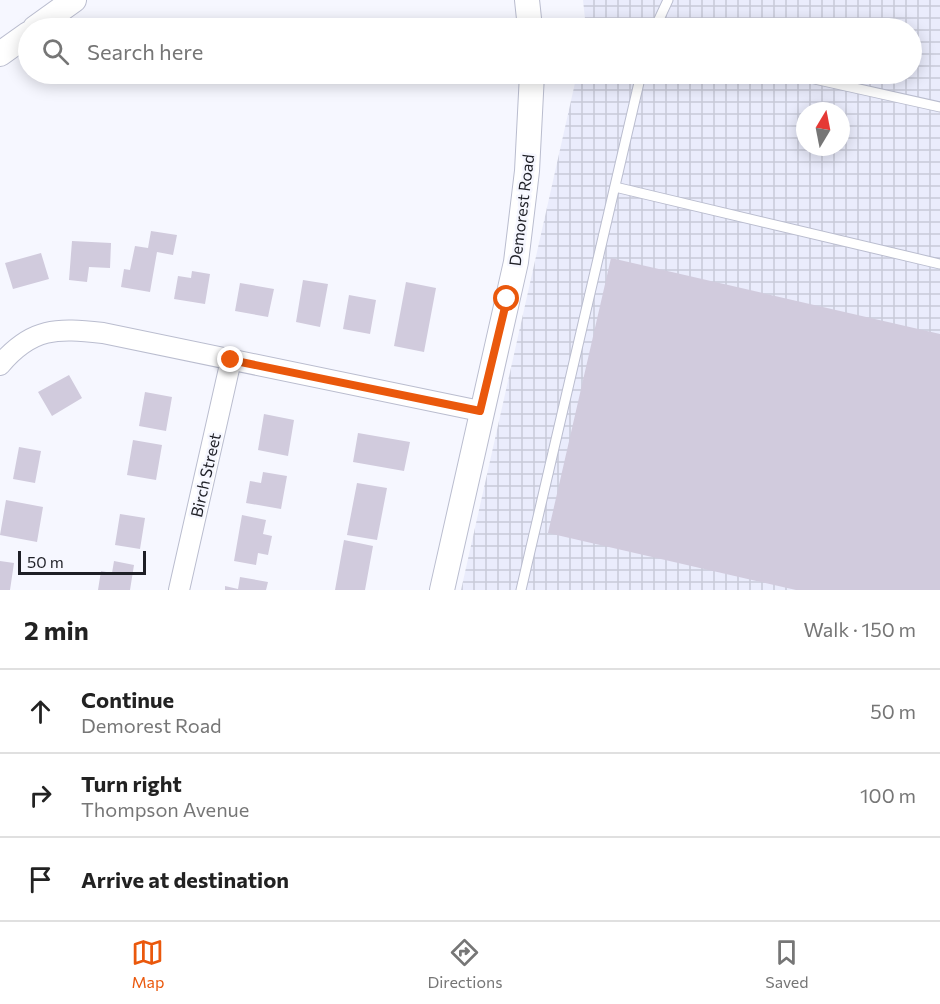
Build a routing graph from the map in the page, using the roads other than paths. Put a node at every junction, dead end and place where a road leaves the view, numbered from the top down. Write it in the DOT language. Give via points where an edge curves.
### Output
graph roads {
  1 [pos="74,0"];
  2 [pos="527,0"];
  3 [pos="668,0"];
  4 [pos="49,18"];
  5 [pos="529,18"];
  6 [pos="660,18"];
  7 [pos="18,41"];
  8 [pos="0,54"];
  9 [pos="531,84"];
  10 [pos="639,84"];
  11 [pos="837,84"];
  12 [pos="940,107"];
  13 [pos="615,187"];
  14 [pos="940,264"];
  15 [pos="231,360"];
  16 [pos="0,365"];
  17 [pos="480,411"];
  18 [pos="179,590"];
  19 [pos="442,590"];
  20 [pos="521,590"];
  1 -- 4 [label="street"];
  2 -- 5 [label="street"];
  3 -- 6 [label="lane"];
  7 -- 8 [label="street"];
  9 -- 17 [label="street, Demorest Road" via="527,171 516,262"];
  10 -- 13 [label="lane"];
  11 -- 12 [label="lane"];
  13 -- 14 [label="lane"];
  13 -- 20 [label="lane"];
  15 -- 16 [label="street" via="65,328 28,338"];
  15 -- 17 [label="street"];
  15 -- 18 [label="street, Birch Street"];
  17 -- 19 [label="street, Demorest Road"];
}
